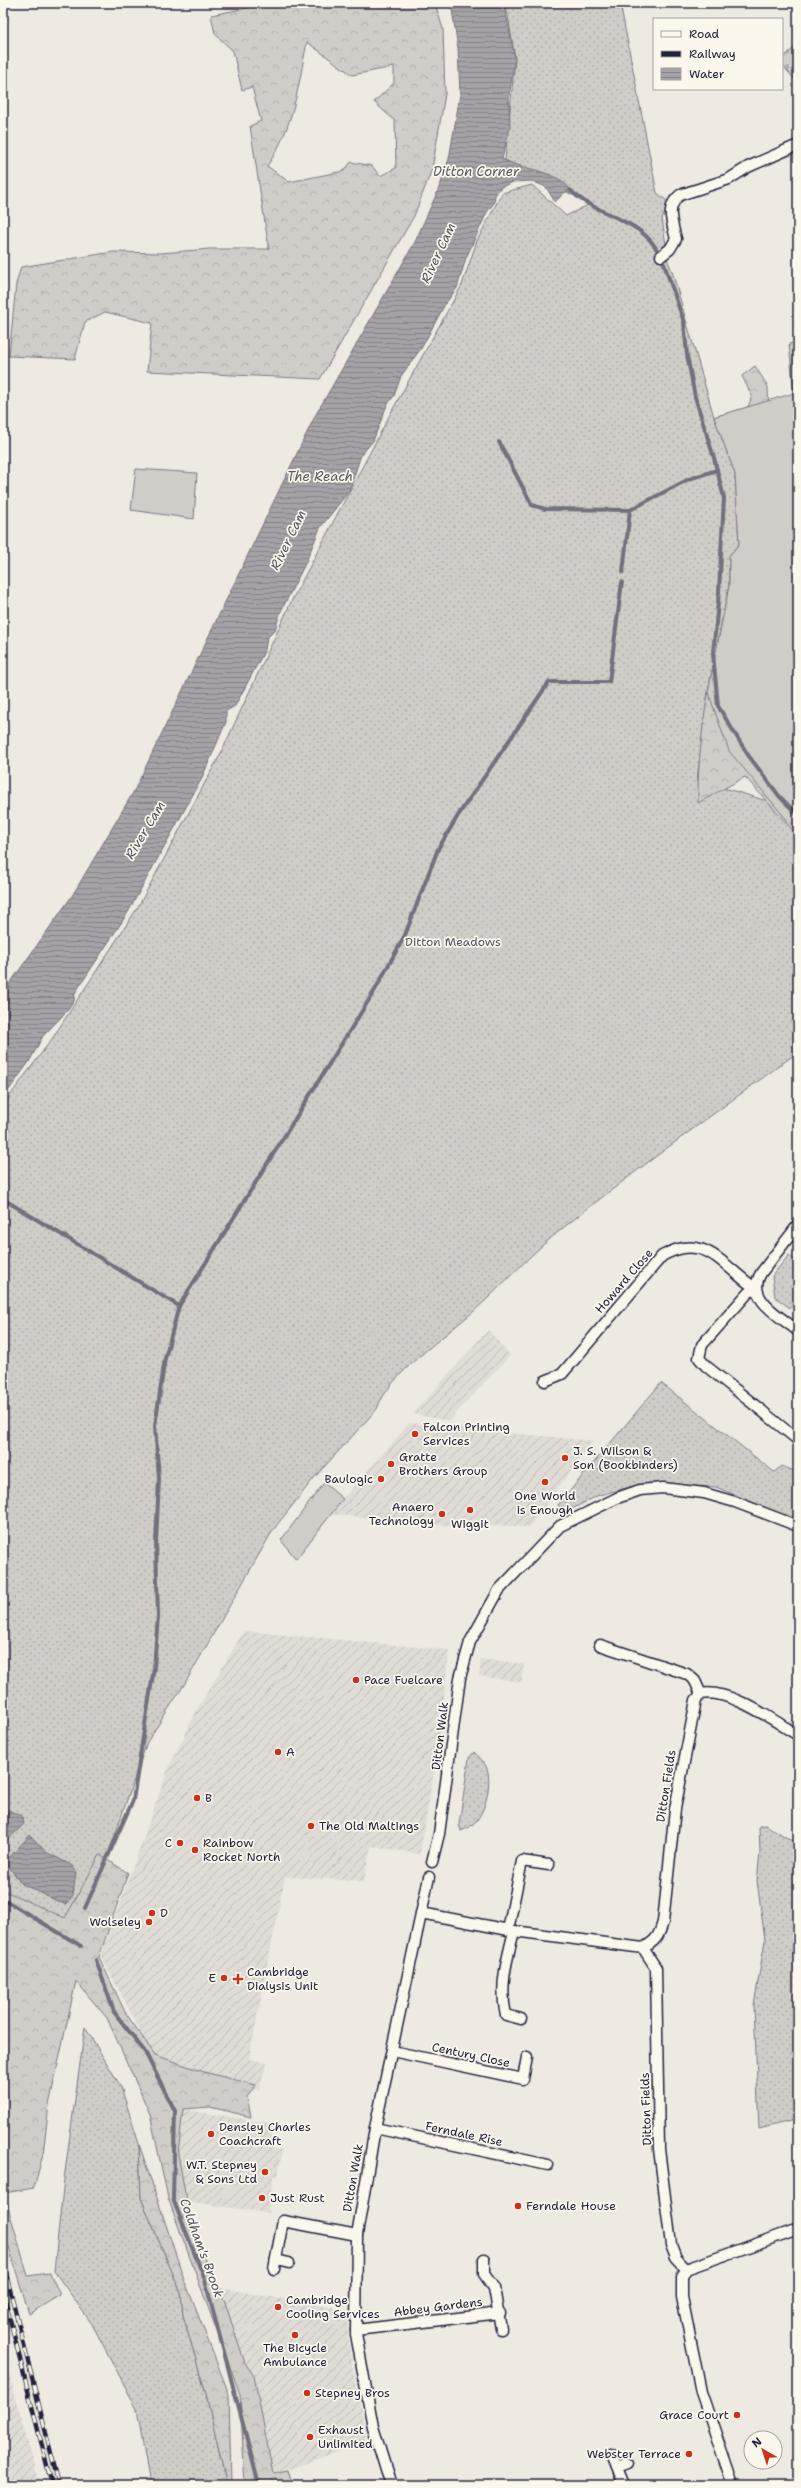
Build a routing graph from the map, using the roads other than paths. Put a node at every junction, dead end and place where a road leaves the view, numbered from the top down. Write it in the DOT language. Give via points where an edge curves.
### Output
graph roads {
  1 [pos="798,145"];
  2 [pos="661,256"];
  3 [pos="798,1225"];
  4 [pos="755,1288"];
  5 [pos="798,1331"];
  6 [pos="546,1381"];
  7 [pos="798,1440"];
  8 [pos="798,1526"];
  9 [pos="600,1644"];
  10 [pos="701,1694"];
  11 [pos="798,1735"];
  12 [pos="432,1862"];
  13 [pos="549,1865"];
  14 [pos="429,1877"];
  15 [pos="421,1913"];
  16 [pos="511,1930"];
  17 [pos="643,1948"];
  18 [pos="521,2019"];
  19 [pos="392,2051"];
  20 [pos="527,2057"];
  21 [pos="375,2128"];
  22 [pos="548,2165"];
  23 [pos="798,2229"];
  24 [pos="357,2235"];
  25 [pos="484,2259"];
  26 [pos="289,2263"];
  27 [pos="686,2269"];
  28 [pos="500,2313"];
  29 [pos="501,2329"];
  30 [pos="356,2330"];
  31 [pos="612,2455"];
  32 [pos="628,2463"];
  33 [pos="617,2467"];
  34 [pos="391,2485"];
  35 [pos="624,2485"];
  36 [pos="734,2485"];
  1 -- 2 [label="street" via="748,167 729,179 680,195 671,204 670,213 676,238 670,249"];
  3 -- 4 [label="street" via="760,1272"];
  4 -- 5 [label="street" via="762,1302"];
  4 -- 6 [label="street, Howard Close" via="709,1252 692,1246 677,1247 662,1256 647,1272 562,1374"];
  4 -- 7 [label="street" via="702,1345 699,1358"];
  8 -- 12 [label="street, Ditton Walk" via="704,1493 663,1488 640,1490 617,1498 560,1526 499,1590 470,1642 460,1678 439,1834"];
  9 -- 10 [label="street" via="687,1674 695,1681"];
  10 -- 11 [label="street" via="718,1693 745,1704"];
  10 -- 17 [label="street, Ditton Fields" via="696,1700 691,1717 676,1802 663,1922 654,1942"];
  13 -- 16 [label="street" via="522,1861"];
  14 -- 15 [label="street, Ditton Walk"];
  15 -- 16 [label="street"];
  15 -- 19 [label="street, Ditton Walk"];
  16 -- 17 [label="street"];
  16 -- 18 [label="street" via="502,1978 502,2001 506,2015"];
  17 -- 27 [label="street, Ditton Fields" via="656,1968 659,2149 666,2211 676,2258"];
  19 -- 20 [label="street, Century Close" via="523,2079"];
  19 -- 21 [label="street, Ditton Walk"];
  21 -- 22 [label="street, Ferndale Rise"];
  21 -- 24 [label="street, Ditton Walk"];
  23 -- 27 [label="street"];
  24 -- 26 [label="street" via="283,2221 275,2265"];
  24 -- 30 [label="street, Ditton Walk"];
  25 -- 28 [label="street, Abbey Gardens" via="484,2274 494,2288"];
  27 -- 36 [label="street" via="682,2277 682,2297 701,2392"];
  28 -- 29 [label="street, Abbey Gardens"];
  28 -- 30 [label="street, Abbey Gardens"];
  30 -- 34 [label="street, Ditton Walk" via="373,2427"];
  31 -- 33 [label="street"];
  32 -- 33 [label="street"];
  33 -- 35 [label="street"];
}
